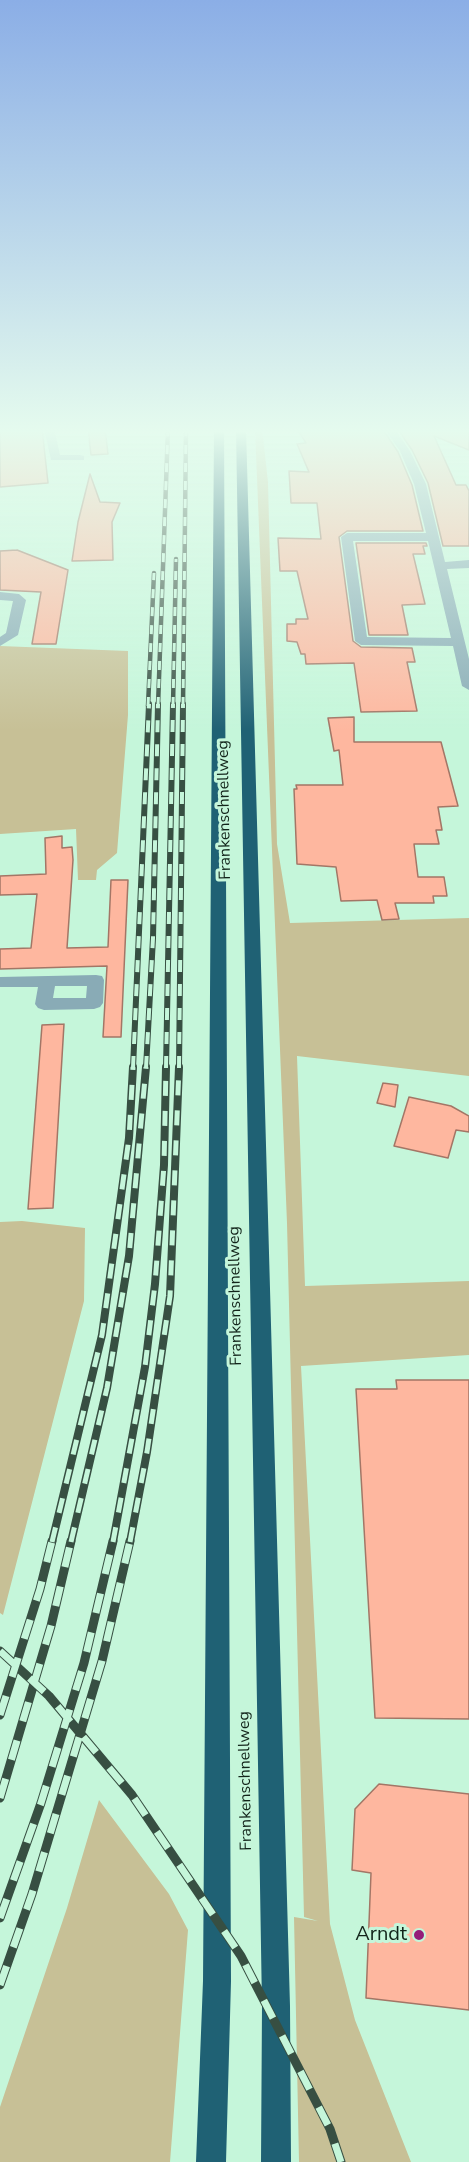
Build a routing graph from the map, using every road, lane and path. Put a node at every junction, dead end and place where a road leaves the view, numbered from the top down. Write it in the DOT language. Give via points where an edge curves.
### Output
graph roads {
  1 [pos="219,529"];
  2 [pos="243,529"];
  3 [pos="431,529"];
  4 [pos="433,537"];
  5 [pos="469,564"];
  6 [pos="440,566"];
  7 [pos="0,596"];
  8 [pos="0,642"];
  9 [pos="458,642"];
  10 [pos="469,686"];
  11 [pos="46,981"];
  12 [pos="0,982"];
  13 [pos="211,2162"];
  14 [pos="276,2162"];
  1 -- 13 [label="highway, Frankenschnellweg" via="217,1981"];
  2 -- 14 [label="highway, Frankenschnellweg" via="276,1971"];
  3 -- 4 [label="street"];
  4 -- 6 [label="street"];
  4 -- 9 [label="street" via="347,537 361,640"];
  5 -- 6 [label="street"];
  6 -- 9 [label="street"];
  7 -- 8 [label="street" via="20,600 12,635"];
  9 -- 10 [label="street"];
  11 -- 12 [label="street"];
}
